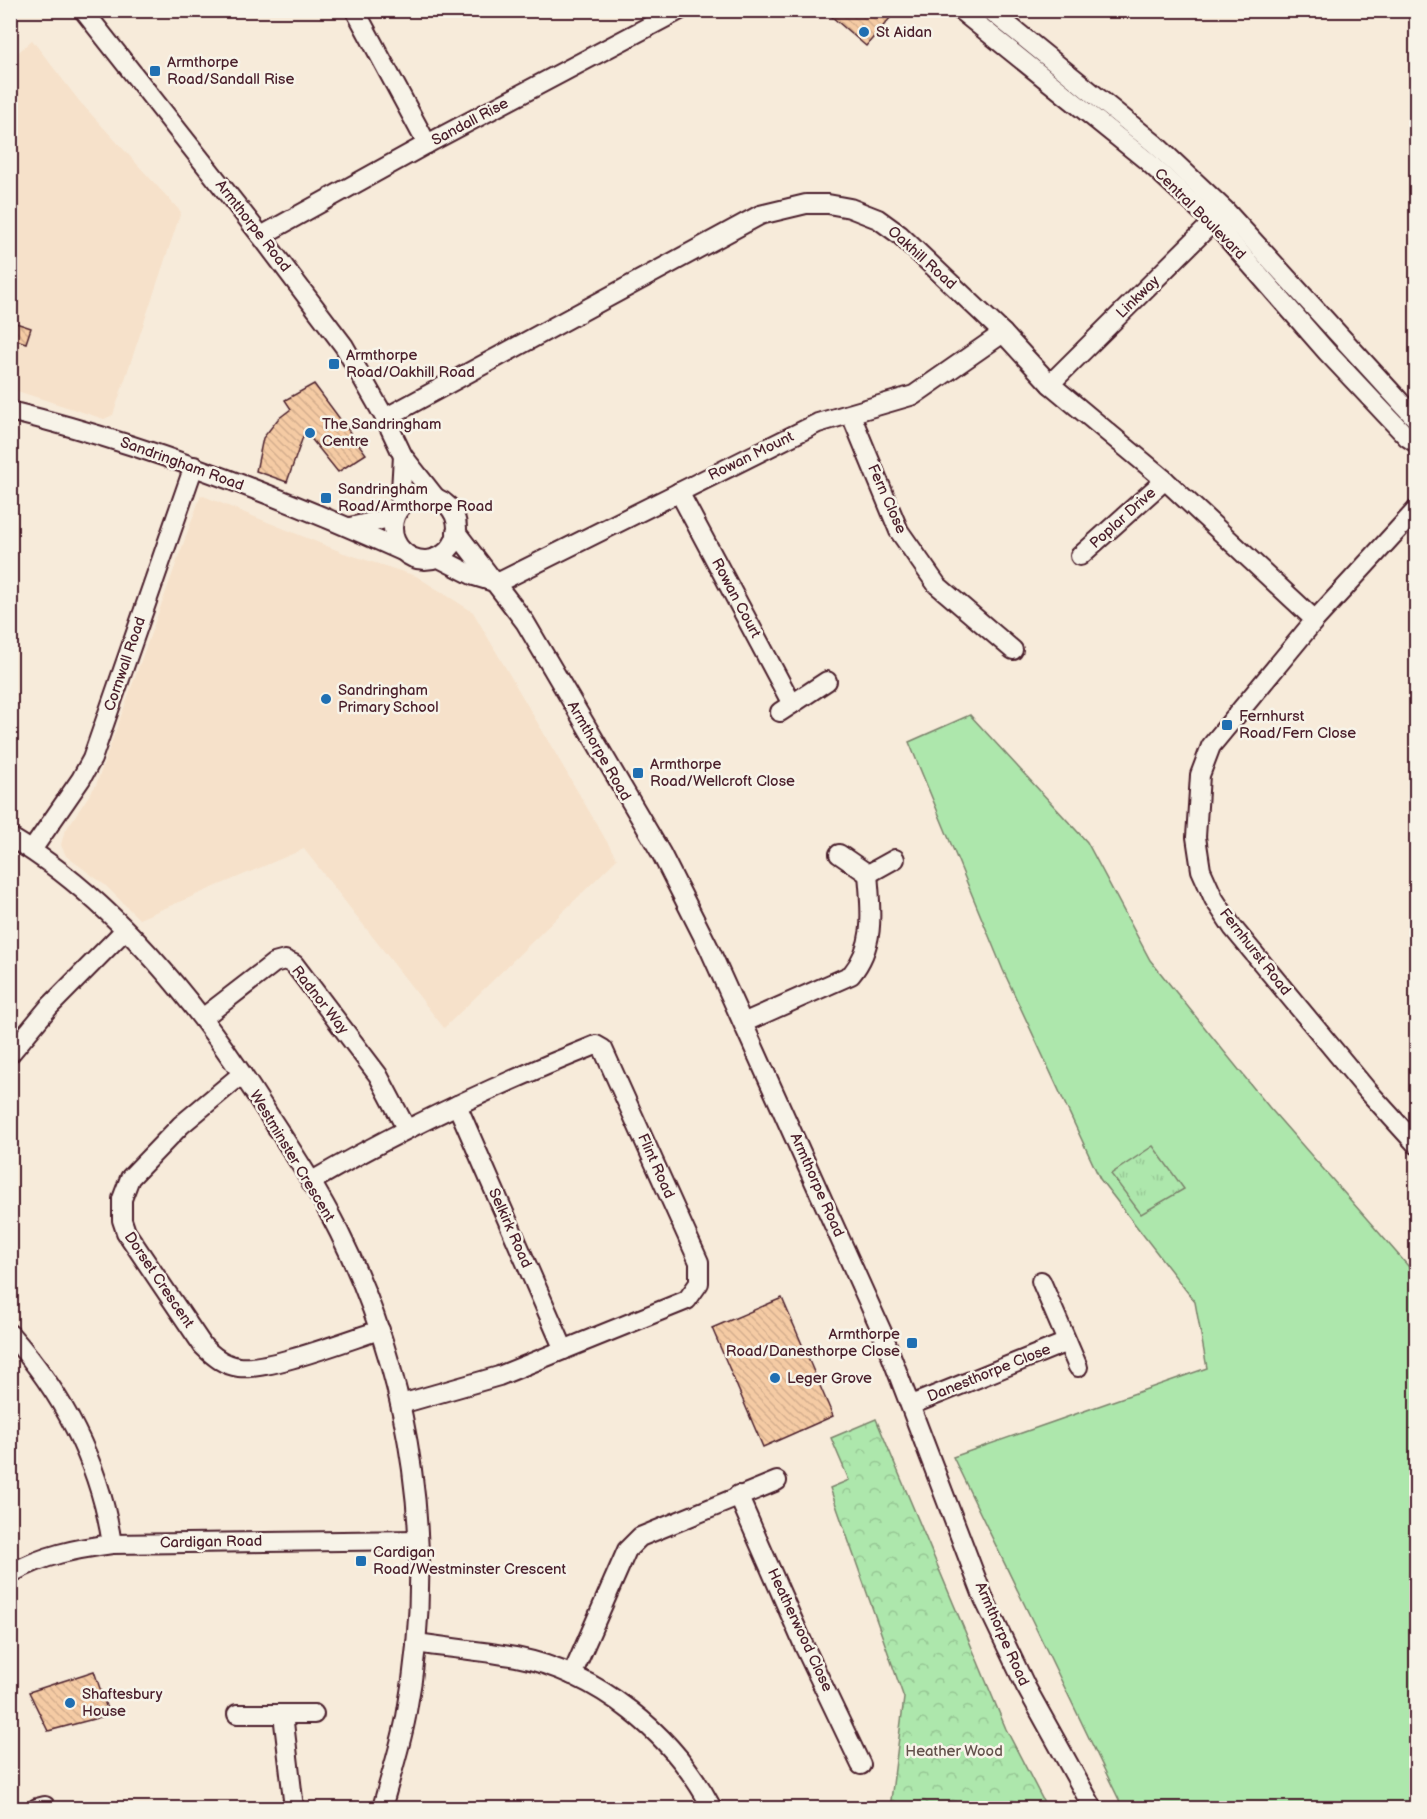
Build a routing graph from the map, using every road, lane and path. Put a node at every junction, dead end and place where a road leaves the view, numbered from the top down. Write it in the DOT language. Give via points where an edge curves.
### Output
graph roads {
  1 [pos="83,10"];
  2 [pos="355,10"];
  3 [pos="680,10"];
  4 [pos="960,10"];
  5 [pos="990,10"];
  6 [pos="1052,72"];
  7 [pos="427,144"];
  8 [pos="1219,216"];
  9 [pos="261,236"];
  10 [pos="1003,333"];
  11 [pos="1342,339"];
  12 [pos="1327,352"];
  13 [pos="1050,384"];
  14 [pos="10,411"];
  15 [pos="851,415"];
  16 [pos="386,418"];
  17 [pos="1416,419"];
  18 [pos="1416,443"];
  19 [pos="403,456"];
  20 [pos="194,466"];
  21 [pos="1165,480"];
  22 [pos="679,492"];
  23 [pos="436,498"];
  24 [pos="1416,510"];
  25 [pos="397,512"];
  26 [pos="350,527"];
  27 [pos="456,532"];
  28 [pos="402,551"];
  29 [pos="1080,556"];
  30 [pos="437,557"];
  31 [pos="497,582"];
  32 [pos="1315,620"];
  33 [pos="1013,650"];
  34 [pos="827,681"];
  35 [pos="10,837"];
  36 [pos="32,850"];
  37 [pos="839,854"];
  38 [pos="895,859"];
  39 [pos="868,874"];
  40 [pos="124,931"];
  41 [pos="204,1017"];
  42 [pos="745,1022"];
  43 [pos="10,1054"];
  44 [pos="242,1074"];
  45 [pos="457,1106"];
  46 [pos="406,1128"];
  47 [pos="1416,1144"];
  48 [pos="312,1181"];
  49 [pos="1041,1281"];
  50 [pos="380,1330"];
  51 [pos="10,1334"];
  52 [pos="1067,1342"];
  53 [pos="564,1350"];
  54 [pos="1078,1366"];
  55 [pos="401,1404"];
  56 [pos="911,1405"];
  57 [pos="777,1481"];
  58 [pos="738,1495"];
  59 [pos="418,1540"];
  60 [pos="112,1544"];
  61 [pos="10,1574"];
  62 [pos="416,1643"];
  63 [pos="572,1676"];
  64 [pos="237,1714"];
  65 [pos="283,1714"];
  66 [pos="314,1714"];
  67 [pos="861,1765"];
  68 [pos="294,1809"];
  69 [pos="382,1809"];
  70 [pos="712,1809"];
  71 [pos="1093,1809"];
  1 -- 9 [label="street, Armthorpe Road"];
  2 -- 7 [label="street"];
  3 -- 7 [label="street, Sandall Rise"];
  4 -- 6 [label="street, Central Boulevard"];
  5 -- 6 [label="street, Central Boulevard"];
  6 -- 8 [label="street, Central Boulevard" via="1146,160"];
  7 -- 9 [label="street, Sandall Rise"];
  8 -- 11 [label="street, Central Boulevard"];
  8 -- 12 [label="street, Central Boulevard"];
  8 -- 13 [label="street, Linkway"];
  9 -- 16 [label="street, Armthorpe Road" via="344,346"];
  10 -- 13 [label="street, Oakhill Road"];
  10 -- 15 [label="street, Rowan Mount" via="914,395"];
  10 -- 16 [label="street, Oakhill Road" via="900,235 878,219 850,208 806,204 760,215"];
  11 -- 12 [label="street"];
  11 -- 17 [label="street, Central Boulevard"];
  12 -- 18 [label="street, Central Boulevard"];
  13 -- 21 [label="street, Oakhill Road"];
  14 -- 20 [label="street, Sandringham Road" via="85,429"];
  15 -- 22 [label="street, Rowan Mount" via="818,423"];
  15 -- 33 [label="street, Fern Close" via="899,531 937,585"];
  16 -- 19 [label="street, Armthorpe Road"];
  19 -- 23 [label="street, Armthorpe Road"];
  19 -- 25 [label="street, Armthorpe Road"];
  20 -- 26 [label="street, Sandringham Road"];
  20 -- 36 [label="street, Cornwall Road" via="92,759"];
  21 -- 29 [label="street, Poplar Drive"];
  21 -- 32 [label="street, Oakhill Road"];
  22 -- 31 [label="street, Rowan Mount"];
  22 -- 34 [label="street, Rowan Court" via="786,708"];
  23 -- 25 [label="street" via="420,496"];
  23 -- 27 [label="street" via="447,505"];
  24 -- 32 [label="street, Fernhurst Road"];
  25 -- 26 [label="street"];
  25 -- 28 [label="street" via="395,540"];
  26 -- 28 [label="street, Sandringham Road"];
  27 -- 30 [label="street" via="451,545"];
  27 -- 31 [label="street, Armthorpe Road"];
  28 -- 30 [label="street" via="413,558"];
  30 -- 31 [label="street" via="474,576"];
  31 -- 42 [label="street, Armthorpe Road" via="525,622 661,853"];
  32 -- 47 [label="street, Fernhurst Road" via="1210,746 1196,800 1201,870 1233,928"];
  35 -- 36 [label="street, Westminster Crescent"];
  36 -- 40 [label="street, Westminster Crescent" via="76,883"];
  37 -- 39 [label="street"];
  38 -- 39 [label="street"];
  39 -- 42 [label="street" via="868,948 856,969 851,975"];
  40 -- 41 [label="street, Westminster Crescent"];
  40 -- 43 [label="street" via="49,1007"];
  41 -- 44 [label="street, Westminster Crescent"];
  41 -- 46 [label="street, Radnor Way" via="274,963 285,960 294,964 378,1075"];
  42 -- 56 [label="street, Armthorpe Road"];
  44 -- 48 [label="street, Westminster Crescent"];
  44 -- 50 [label="street, Dorset Crescent" via="181,1125 130,1178 122,1199 126,1232 203,1346 229,1365 276,1362"];
  45 -- 46 [label="street, Flint Road"];
  45 -- 53 [label="street, Selkirk Road"];
  45 -- 53 [label="street, Flint Road" via="517,1076 596,1045 603,1049 699,1262 699,1283 687,1299"];
  46 -- 48 [label="street, Flint Road"];
  48 -- 50 [label="street, Westminster Crescent" via="359,1275"];
  49 -- 52 [label="street, Danesthorpe Close"];
  50 -- 55 [label="street, Westminster Crescent"];
  51 -- 60 [label="street" via="61,1400 86,1447 99,1482"];
  52 -- 54 [label="street, Danesthorpe Close"];
  52 -- 56 [label="street, Danesthorpe Close"];
  53 -- 55 [label="street, Flint Road" via="500,1376"];
  55 -- 59 [label="street, Westminster Crescent" via="416,1490"];
  56 -- 71 [label="street, Armthorpe Road" via="984,1599 1026,1687"];
  57 -- 58 [label="street"];
  58 -- 63 [label="street" via="658,1527 627,1550"];
  58 -- 67 [label="street, Heatherwood Close"];
  59 -- 60 [label="street, Cardigan Road"];
  59 -- 62 [label="street, Westminster Crescent"];
  60 -- 61 [label="street, Cardigan Road" via="70,1549"];
  62 -- 63 [label="street" via="517,1657"];
  62 -- 69 [label="street, Westminster Crescent" via="406,1716"];
  63 -- 70 [label="street" via="625,1705 662,1738"];
  64 -- 65 [label="street"];
  65 -- 66 [label="street"];
  65 -- 68 [label="street"];
}
